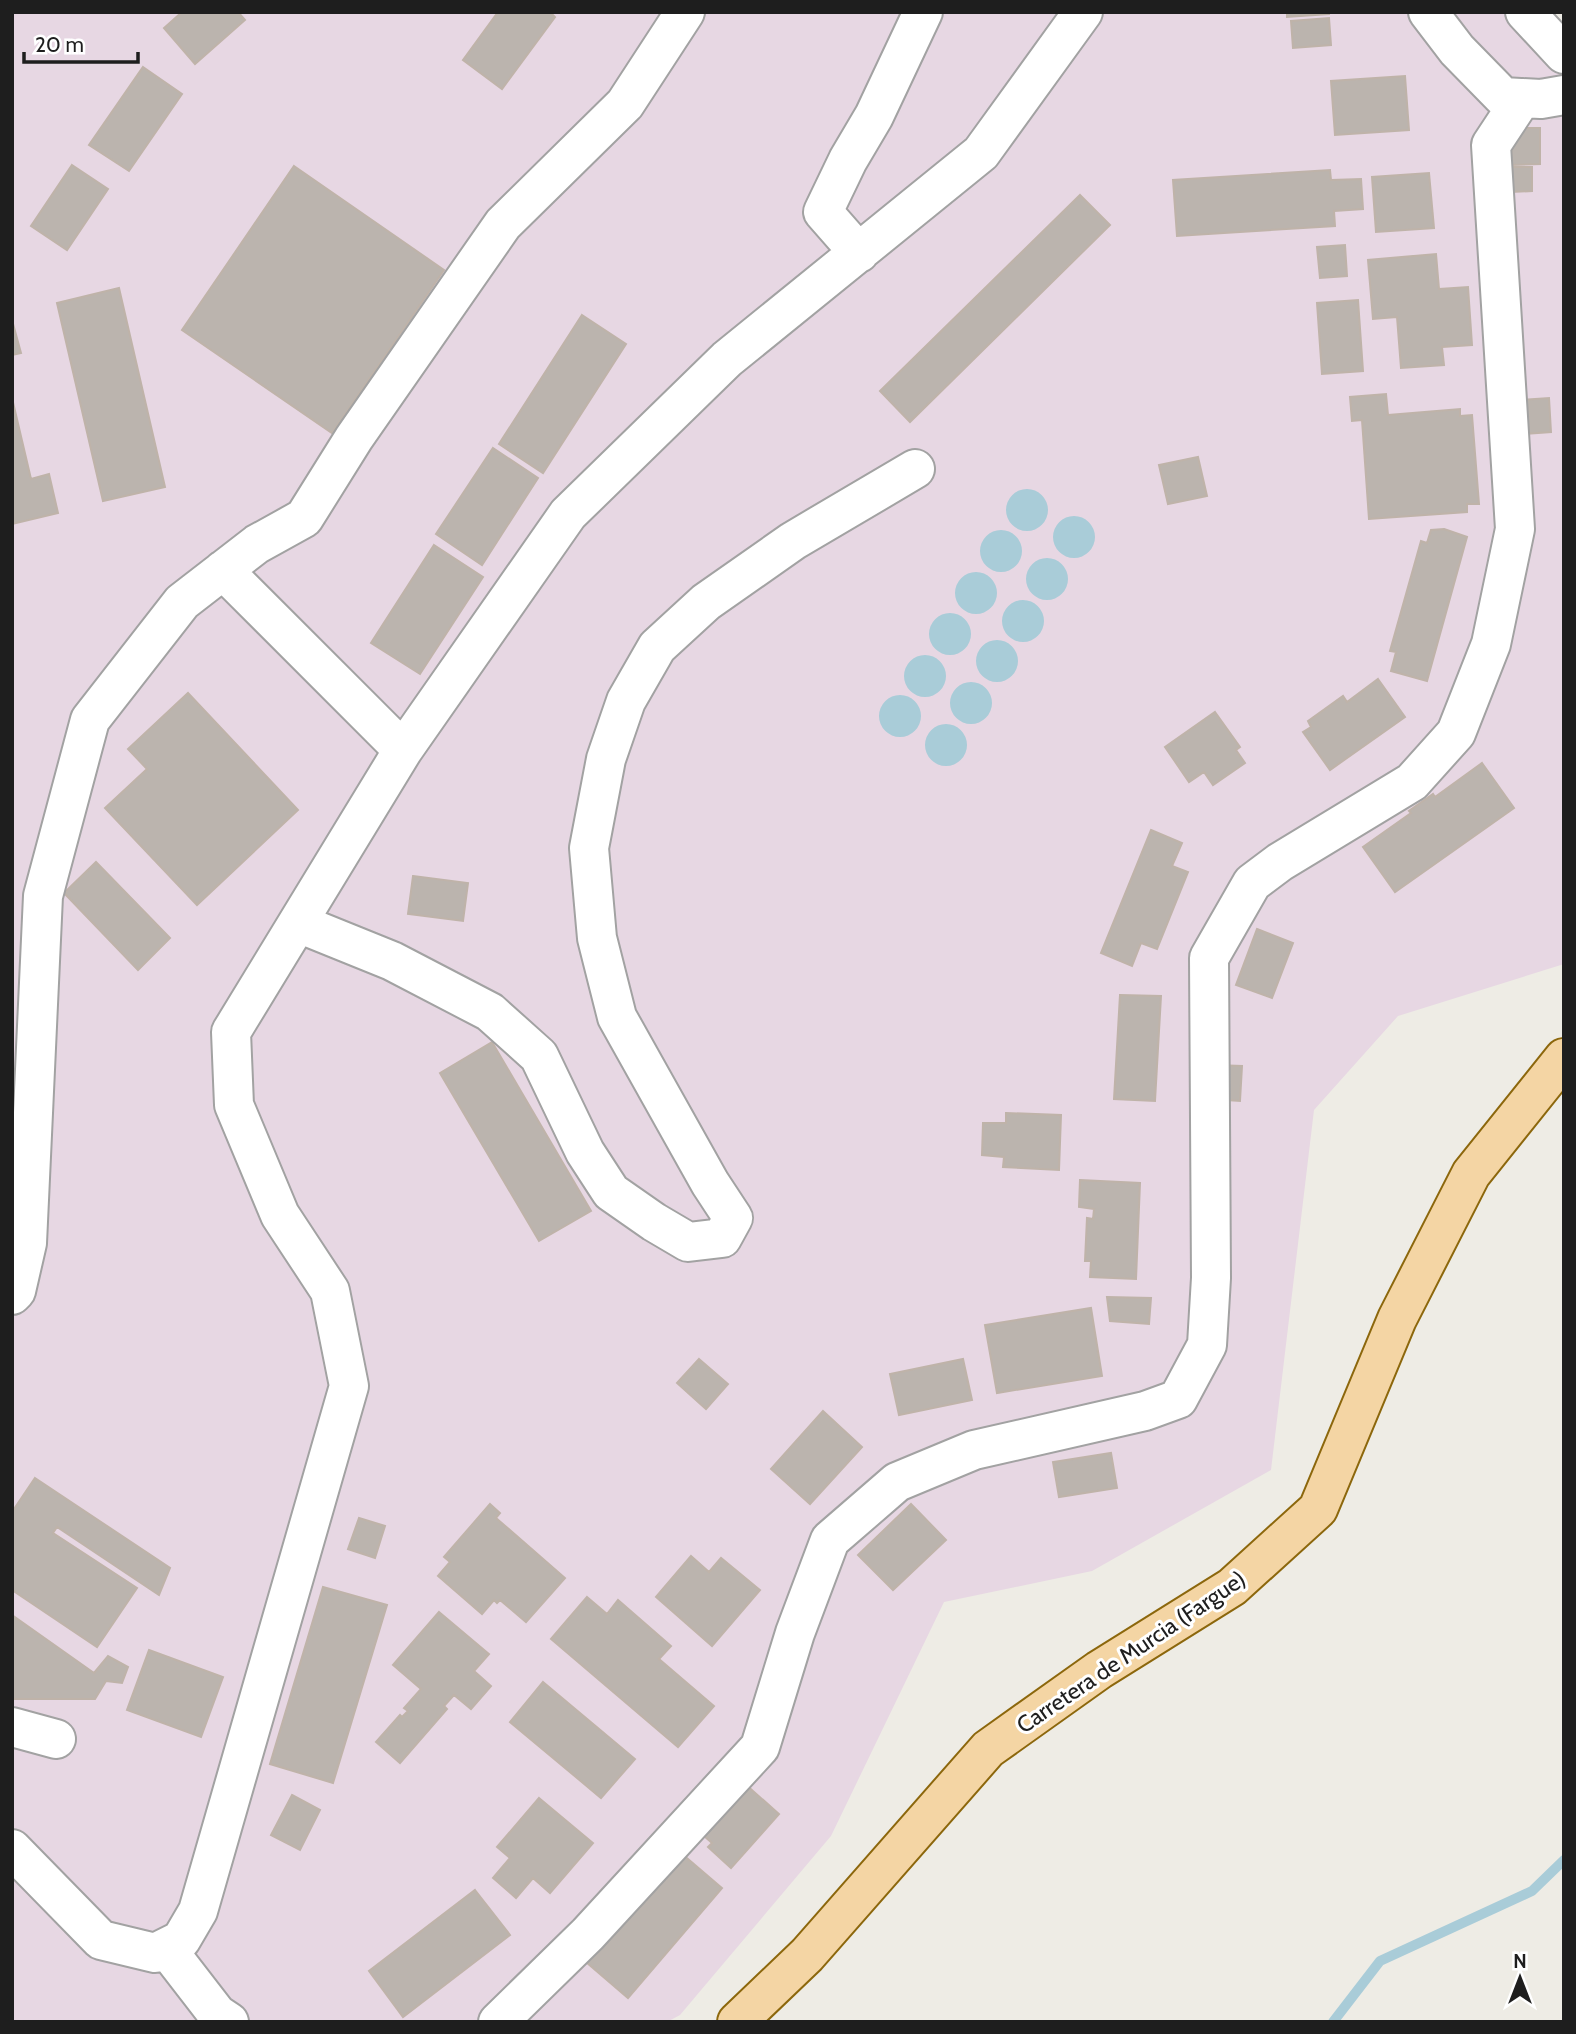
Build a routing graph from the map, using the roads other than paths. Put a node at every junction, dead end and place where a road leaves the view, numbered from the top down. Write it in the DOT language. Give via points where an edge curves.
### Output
graph roads {
  1 [pos="685,12"];
  2 [pos="923,12"];
  3 [pos="1083,12"];
  4 [pos="1427,12"];
  5 [pos="1525,12"];
  6 [pos="1564,54"];
  7 [pos="1564,95"];
  8 [pos="1522,98"];
  9 [pos="859,253"];
  10 [pos="915,468"];
  11 [pos="223,570"];
  12 [pos="403,750"];
  13 [pos="298,923"];
  14 [pos="1564,1058"];
  15 [pos="12,1295"];
  16 [pos="12,1727"];
  17 [pos="56,1738"];
  18 [pos="12,1849"];
  19 [pos="166,1948"];
  20 [pos="229,2022"];
  21 [pos="498,2022"];
  22 [pos="737,2022"];
  1 -- 11 [label="street" via="625,104 503,224 304,518 257,544"];
  2 -- 9 [label="street" via="824,212"];
  3 -- 9 [label="street" via="981,153"];
  4 -- 8 [label="street" via="1503,97"];
  5 -- 6 [label="street"];
  7 -- 8 [label="street"];
  8 -- 21 [label="street" via="1491,145 1515,529 1491,644 1456,733 1421,772 1252,883 1209,958 1211,1278 1207,1345 1178,1399 1145,1411 974,1450 897,1482 830,1539 760,1747 588,1934"];
  9 -- 12 [label="street" via="727,359 568,514"];
  10 -- 13 [label="street" via="782,549 706,602 657,648 626,701 606,759 589,848 597,938 617,1017 733,1218 722,1238 688,1242 611,1192 586,1152 539,1055 490,1012 392,961"];
  11 -- 12 [label="street"];
  11 -- 15 [label="street" via="182,602 90,720 43,896 27,1243"];
  12 -- 13 [label="street"];
  13 -- 19 [label="street" via="232,1032 233,1105 280,1215 330,1291 349,1386 198,1910 181,1940"];
  14 -- 22 [label="main road, Carretera de Murcia (Fargue)" via="1471,1174 1397,1319 1318,1509 1232,1587 1099,1670 988,1749 807,1955"];
  16 -- 17 [label="street"];
  18 -- 19 [label="street" via="101,1940 155,1953"];
  19 -- 20 [label="street" via="217,2014"];
}
